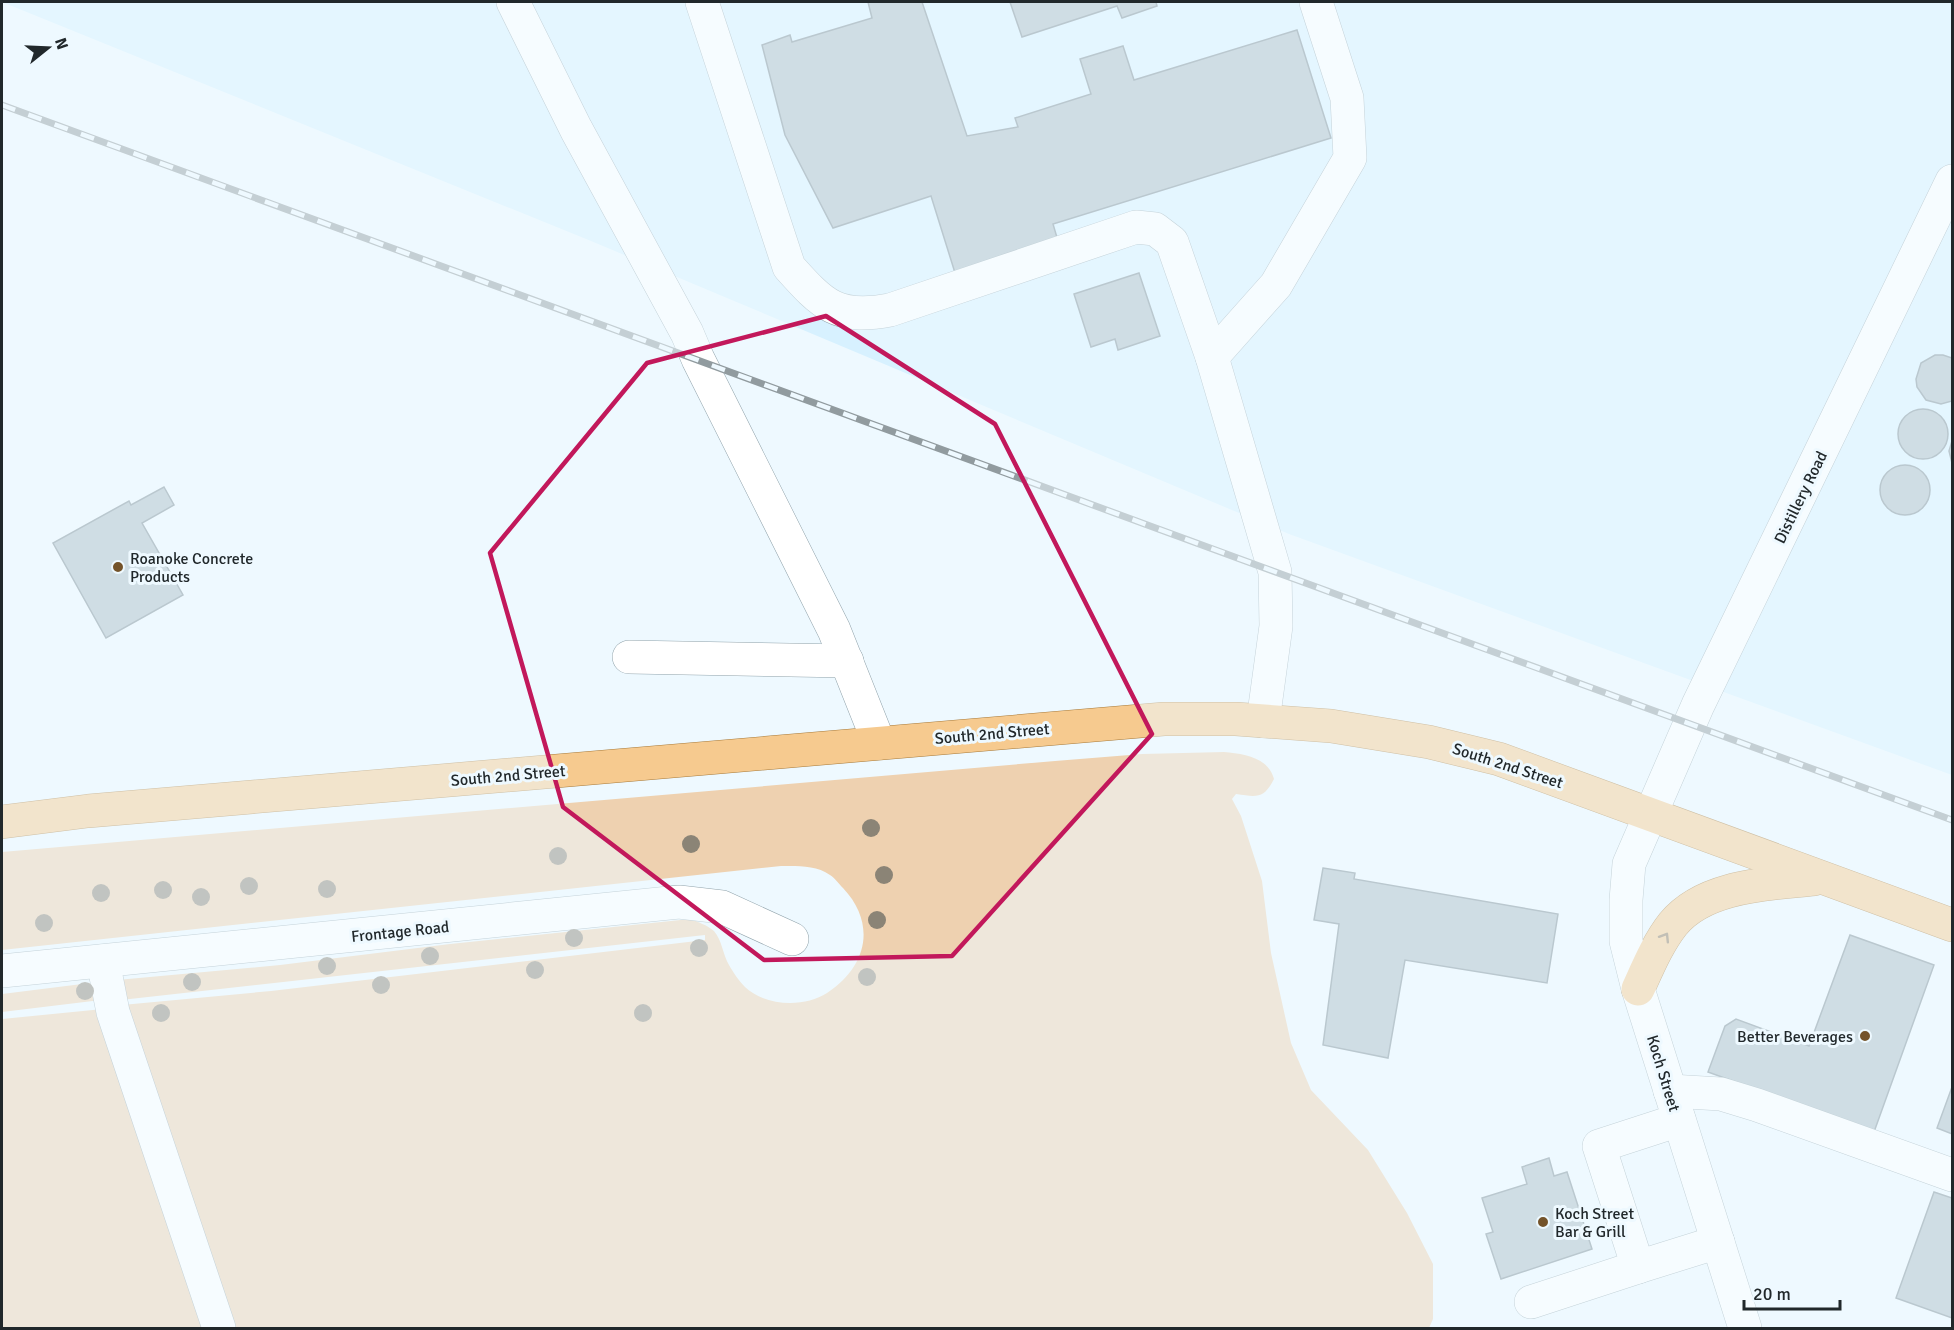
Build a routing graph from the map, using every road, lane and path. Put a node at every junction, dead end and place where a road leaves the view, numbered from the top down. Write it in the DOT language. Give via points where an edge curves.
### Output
graph roads {
  1 [pos="513,2"];
  2 [pos="702,2"];
  3 [pos="1316,2"];
  4 [pos="1953,181"];
  5 [pos="1212,357"];
  6 [pos="629,657"];
  7 [pos="847,662"];
  8 [pos="1263,721"];
  9 [pos="879,743"];
  10 [pos="1652,815"];
  11 [pos="2,822"];
  12 [pos="1824,878"];
  13 [pos="1953,925"];
  14 [pos="792,939"];
  15 [pos="103,961"];
  16 [pos="2,971"];
  17 [pos="1638,989"];
  18 [pos="1675,1106"];
  19 [pos="1953,1175"];
  20 [pos="1718,1242"];
  21 [pos="1638,1267"];
  22 [pos="1531,1302"];
  23 [pos="219,1329"];
  24 [pos="1745,1329"];
  1 -- 7 [label="street" via="576,129 687,333"];
  2 -- 5 [label="street" via="789,267 816,297 842,311 866,314 890,310 1136,227 1155,229 1172,242"];
  3 -- 5 [label="street" via="1347,99 1350,158 1276,285"];
  4 -- 10 [label="street, Distillery Road" via="1698,705"];
  5 -- 8 [label="street" via="1275,572 1276,626"];
  6 -- 7 [label="street"];
  7 -- 9 [label="street"];
  8 -- 9 [label="main road, South 2nd Street" via="1164,719"];
  8 -- 10 [label="main road, South 2nd Street" via="1330,726 1458,748"];
  9 -- 11 [label="main road, South 2nd Street" via="88,811"];
  10 -- 12 [label="main road, South 2nd Street"];
  10 -- 17 [label="street, Koch Street" via="1629,864 1626,900 1626,941"];
  12 -- 13 [label="main road, South 2nd Street"];
  17 -- 12 [label="main road, one-way" via="1656,950 1674,923 1692,907 1723,892"];
  14 -- 15 [label="street, Frontage Road" via="722,907 679,902"];
  15 -- 16 [label="street, Frontage Road"];
  15 -- 23 [label="street" via="114,1012"];
  17 -- 18 [label="street, Koch Street"];
  18 -- 19 [label="street" via="1721,1094"];
  18 -- 20 [label="street, Koch Street"];
  18 -- 21 [label="street" via="1599,1146"];
  20 -- 21 [label="street"];
  20 -- 24 [label="street, Koch Street"];
  21 -- 22 [label="street"];
}
